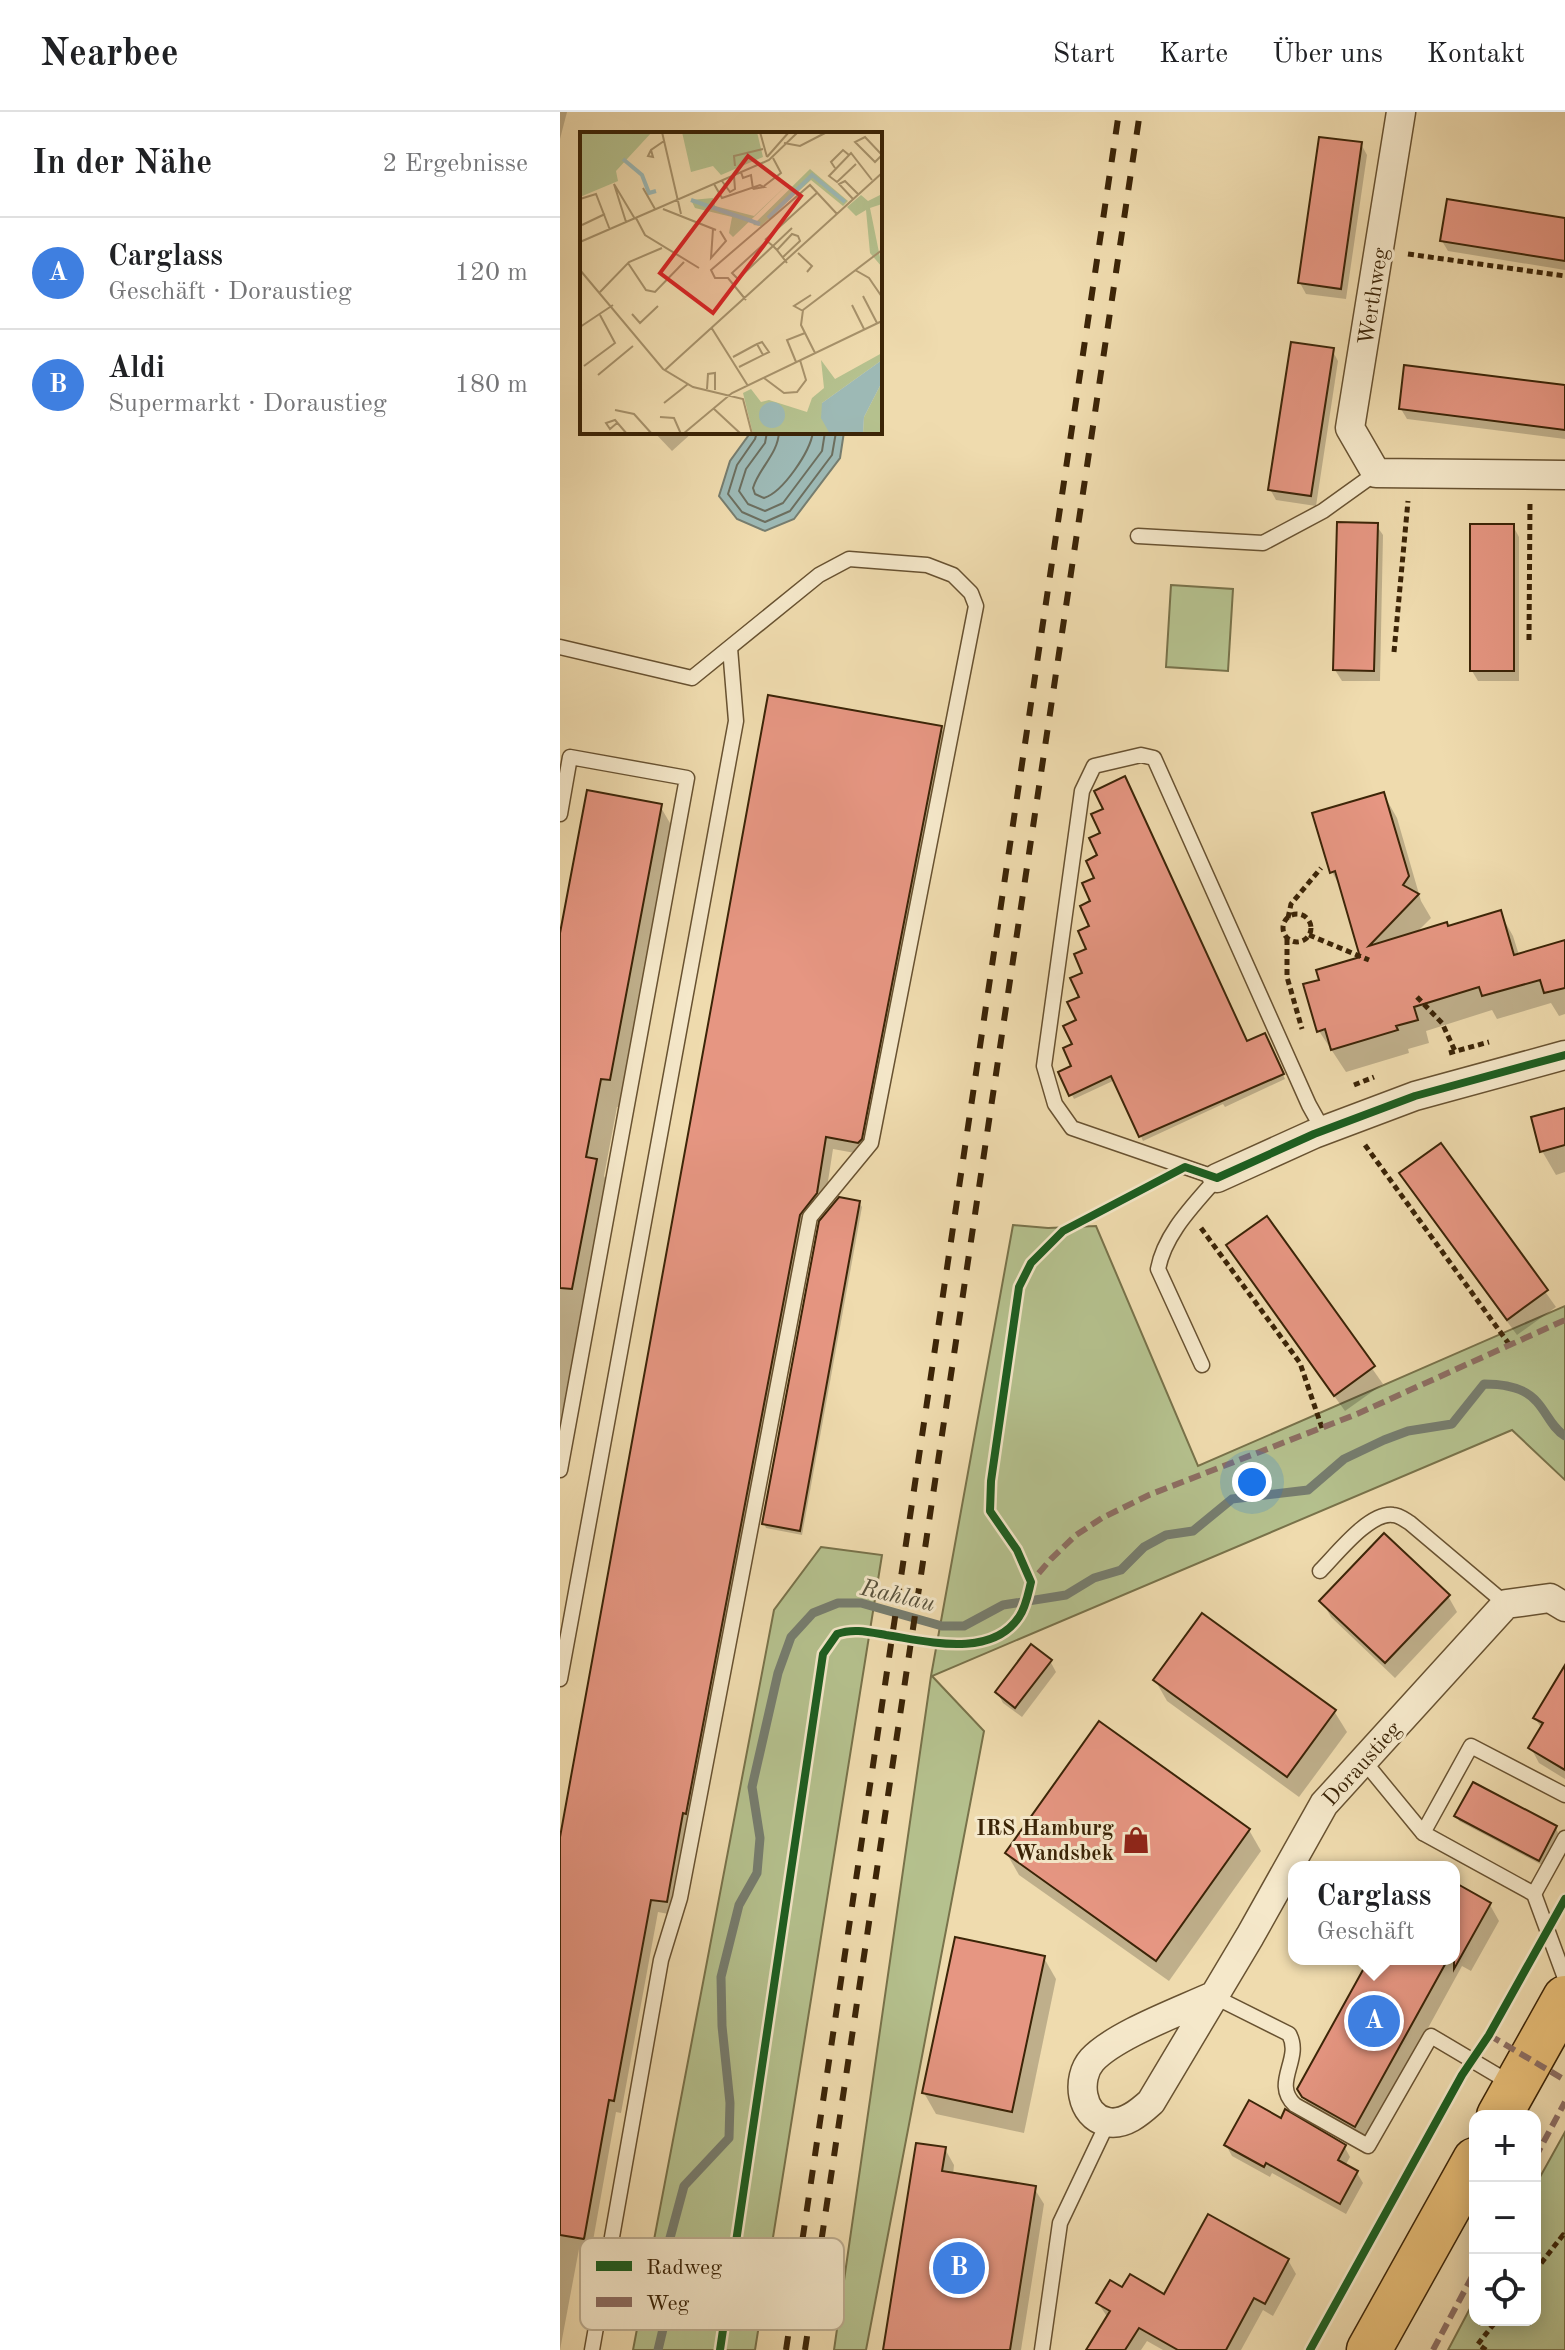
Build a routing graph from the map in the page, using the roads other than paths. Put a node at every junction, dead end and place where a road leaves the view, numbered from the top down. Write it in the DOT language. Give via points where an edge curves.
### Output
graph roads {
  1 [pos="1401,112"];
  2 [pos="1376,473"];
  3 [pos="1565,475"];
  4 [pos="1138,536"];
  5 [pos="560,647"];
  6 [pos="730,648"];
  7 [pos="560,814"];
  8 [pos="1565,1055"];
  9 [pos="1335,1126"];
  10 [pos="1217,1178"];
  11 [pos="1202,1365"];
  12 [pos="560,1470"];
  13 [pos="1320,1571"];
  14 [pos="1506,1604"];
  15 [pos="1565,1607"];
  16 [pos="560,1679"];
  17 [pos="1363,1760"];
  18 [pos="1565,1795"];
  19 [pos="1423,1833"];
  20 [pos="1565,1838"];
  21 [pos="1291,1861"];
  22 [pos="1288,1866"];
  23 [pos="1534,1894"];
  24 [pos="1565,1978"];
  25 [pos="1213,1996"];
  26 [pos="1565,1998"];
  27 [pos="1508,2101"];
  28 [pos="1108,2122"];
  29 [pos="1469,2171"];
  30 [pos="612,2238"];
  31 [pos="596,2330"];
  32 [pos="1371,2349"];
  33 [pos="592,2350"];
  34 [pos="1042,2350"];
  1 -- 2 [label="street, Werthweg" via="1350,428"];
  2 -- 3 [label="street"];
  2 -- 4 [label="lane" via="1323,511 1263,543"];
  5 -- 6 [label="lane" via="692,678"];
  6 -- 16 [label="lane" via="736,721"];
  6 -- 30 [label="lane" via="819,575 849,559 927,565 953,575 976,606 871,1143 810,1217 680,1898 661,1960"];
  7 -- 12 [label="lane" via="570,757 687,778"];
  8 -- 9 [label="street" via="1415,1096"];
  9 -- 10 [label="street"];
  9 -- 10 [label="lane" via="1302,1090 1154,758 1141,755 1094,766 1082,791 1044,1066 1055,1104 1072,1128"];
  10 -- 11 [label="lane" via="1184,1216 1161,1253 1158,1269"];
  13 -- 14 [label="lane" via="1365,1526 1395,1515"];
  14 -- 15 [label="street" via="1550,1598"];
  14 -- 17 [label="street, Doraustieg"];
  17 -- 19 [label="lane"];
  17 -- 21 [label="street, Doraustieg" via="1324,1804"];
  18 -- 19 [label="lane" via="1471,1746"];
  19 -- 23 [label="lane"];
  20 -- 23 [label="lane"];
  22 -- 25 [label="street, Doraustieg"];
  23 -- 24 [label="lane"];
  25 -- 27 [label="lane" via="1289,2034 1295,2049 1285,2078 1288,2099 1368,2146 1431,2036"];
  25 -- 28 [label="street, Doraustieg" via="1151,2102 1129,2119"];
  25 -- 28 [label="street" via="1125,2038 1091,2061 1084,2073 1083,2098"];
  26 -- 27 [label="main road" via="1548,2042"];
  28 -- 34 [label="lane" via="1060,2223"];
  29 -- 32 [label="main road"];
  31 -- 33 [label="lane"];
}
